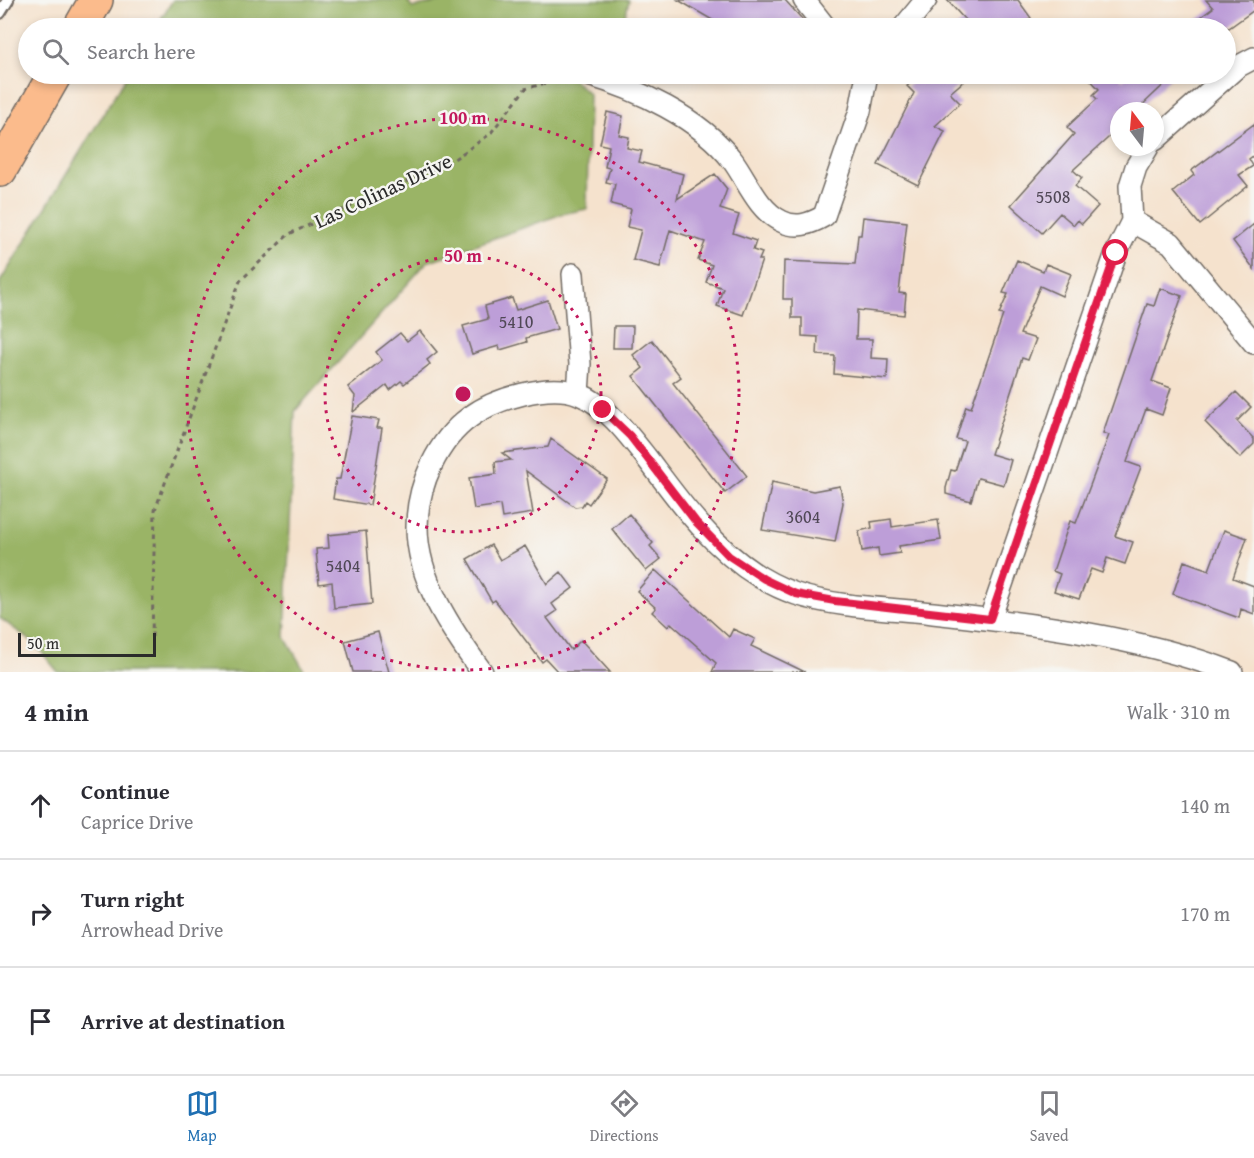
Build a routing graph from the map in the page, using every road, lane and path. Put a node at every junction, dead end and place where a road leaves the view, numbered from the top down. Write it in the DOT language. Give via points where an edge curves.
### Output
graph roads {
  1 [pos="8,0"];
  2 [pos="96,0"];
  3 [pos="804,0"];
  4 [pos="926,0"];
  5 [pos="0,13"];
  6 [pos="86,18"];
  7 [pos="818,18"];
  8 [pos="911,18"];
  9 [pos="1254,58"];
  10 [pos="1236,68"];
  11 [pos="49,84"];
  12 [pos="541,84"];
  13 [pos="613,84"];
  14 [pos="865,84"];
  15 [pos="1218,84"];
  16 [pos="1164,132"];
  17 [pos="1143,156"];
  18 [pos="0,170"];
  19 [pos="1132,221"];
  20 [pos="573,274"];
  21 [pos="1254,343"];
  22 [pos="578,393"];
  23 [pos="990,619"];
  24 [pos="152,638"];
  25 [pos="482,672"];
  26 [pos="1232,672"];
  1 -- 5 [label="lane"];
  2 -- 6 [label="main road"];
  3 -- 7 [label="street"];
  4 -- 8 [label="street"];
  9 -- 10 [label="street"];
  11 -- 18 [label="main road"];
  12 -- 24 [label="path, Las Colinas Drive" via="525,89 490,134 450,162 288,234 240,281 155,510"];
  13 -- 14 [label="street" via="639,93 709,136 732,160 763,206 780,221 793,225 810,224 824,216 860,111"];
  15 -- 16 [label="street"];
  17 -- 19 [label="street" via="1130,186"];
  19 -- 21 [label="street" via="1171,243"];
  19 -- 23 [label="street" via="1116,253"];
  20 -- 22 [label="street"];
  22 -- 23 [label="street" via="630,436 696,522 729,556 764,579 796,594 835,601"];
  22 -- 25 [label="street" via="507,397 481,409 454,429 435,456 423,489 417,526 421,562 435,597"];
  23 -- 26 [label="street" via="1174,651"];
}
